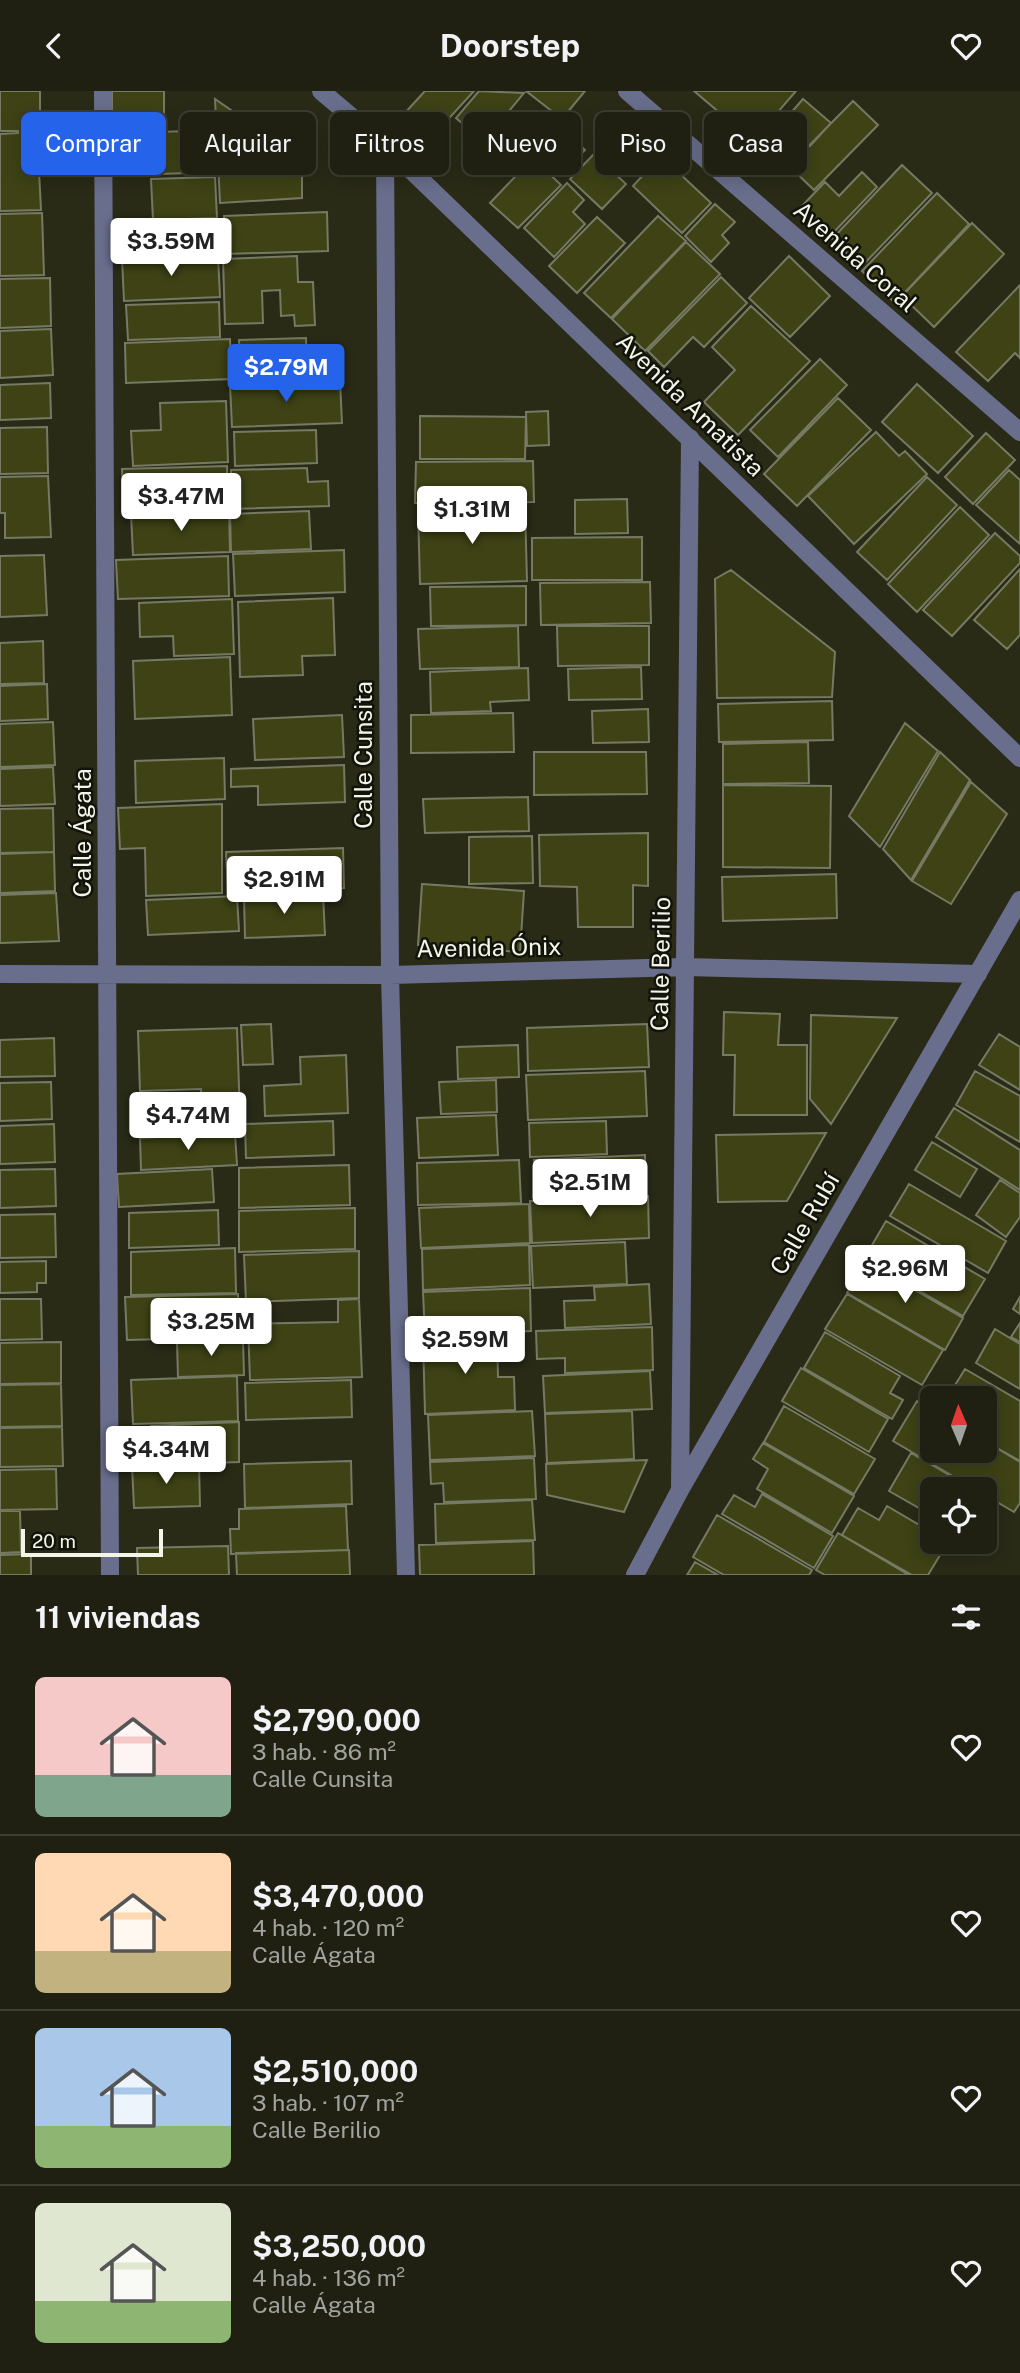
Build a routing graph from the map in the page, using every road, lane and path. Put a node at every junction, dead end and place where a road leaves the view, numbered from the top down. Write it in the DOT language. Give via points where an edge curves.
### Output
graph roads {
  1 [pos="103,91"];
  2 [pos="321,91"];
  3 [pos="627,91"];
  4 [pos="346,112"];
  5 [pos="385,175"];
  6 [pos="416,175"];
  7 [pos="1020,432"];
  8 [pos="690,439"];
  9 [pos="1020,758"];
  10 [pos="1020,900"];
  11 [pos="685,967"];
  12 [pos="108,972"];
  13 [pos="0,974"];
  14 [pos="978,974"];
  15 [pos="390,975"];
  16 [pos="680,1490"];
  17 [pos="110,1575"];
  18 [pos="406,1575"];
  19 [pos="635,1575"];
  1 -- 12 [label="street, Calle Ágata"];
  2 -- 4 [label="street, Avenida Amatista"];
  3 -- 7 [label="street, Avenida Coral"];
  5 -- 15 [label="street, Calle Cunsita"];
  6 -- 8 [label="street, Avenida Amatista"];
  8 -- 9 [label="street, Avenida Amatista"];
  8 -- 11 [label="street, Calle Berilio"];
  10 -- 14 [label="street, Calle Rubí"];
  11 -- 14 [label="street, Avenida Ónix"];
  11 -- 15 [label="street, Avenida Ónix"];
  11 -- 16 [label="street, Calle Berilio"];
  12 -- 13 [label="street, Avenida Ónix"];
  12 -- 15 [label="street, Avenida Ónix"];
  12 -- 17 [label="street, Calle Ágata"];
  14 -- 16 [label="street, Calle Rubí"];
  15 -- 18 [label="street, Calle Cunsita"];
  16 -- 19 [label="street, Calle Rubí"];
}
